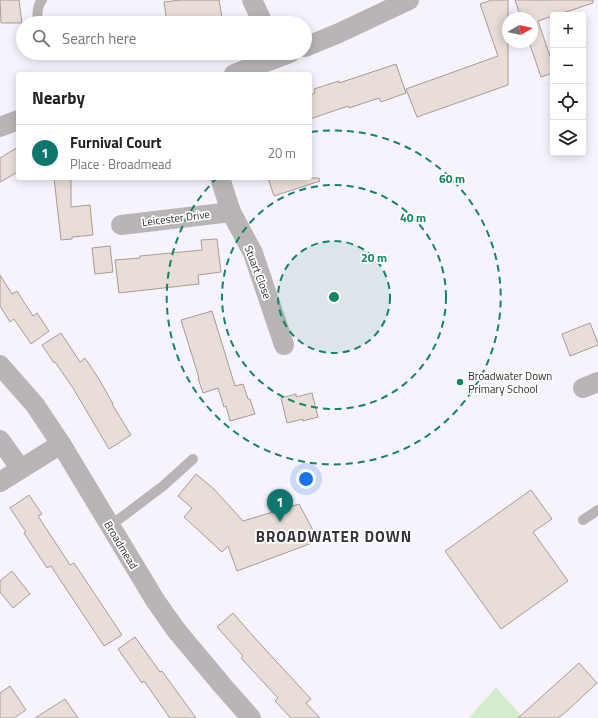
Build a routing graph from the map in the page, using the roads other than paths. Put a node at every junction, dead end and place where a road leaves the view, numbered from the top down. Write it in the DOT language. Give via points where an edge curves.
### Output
graph roads {
  1 [pos="42,0"];
  2 [pos="252,0"];
  3 [pos="409,0"];
  4 [pos="37,16"];
  5 [pos="260,16"];
  6 [pos="312,44"];
  7 [pos="269,60"];
  8 [pos="239,72"];
  9 [pos="16,121"];
  10 [pos="0,127"];
  11 [pos="221,180"];
  12 [pos="231,212"];
  13 [pos="121,225"];
  14 [pos="284,344"];
  15 [pos="0,365"];
  16 [pos="0,440"];
  17 [pos="61,444"];
  18 [pos="193,459"];
  19 [pos="21,468"];
  20 [pos="0,482"];
  21 [pos="598,510"];
  22 [pos="583,520"];
  23 [pos="110,526"];
  24 [pos="251,718"];
  1 -- 4 [label="lane"];
  2 -- 5 [label="street"];
  3 -- 6 [label="street"];
  7 -- 8 [label="street"];
  9 -- 10 [label="street"];
  11 -- 12 [label="street, Stuart Close"];
  12 -- 13 [label="street, Leicester Drive"];
  12 -- 14 [label="street, Stuart Close" via="253,253"];
  15 -- 17 [label="street, Broadmead" via="35,405"];
  16 -- 19 [label="street"];
  17 -- 19 [label="street"];
  17 -- 23 [label="street, Broadmead"];
  18 -- 23 [label="lane" via="164,486"];
  19 -- 20 [label="street"];
  21 -- 22 [label="lane"];
  23 -- 24 [label="street, Broadmead" via="176,630"];
}
